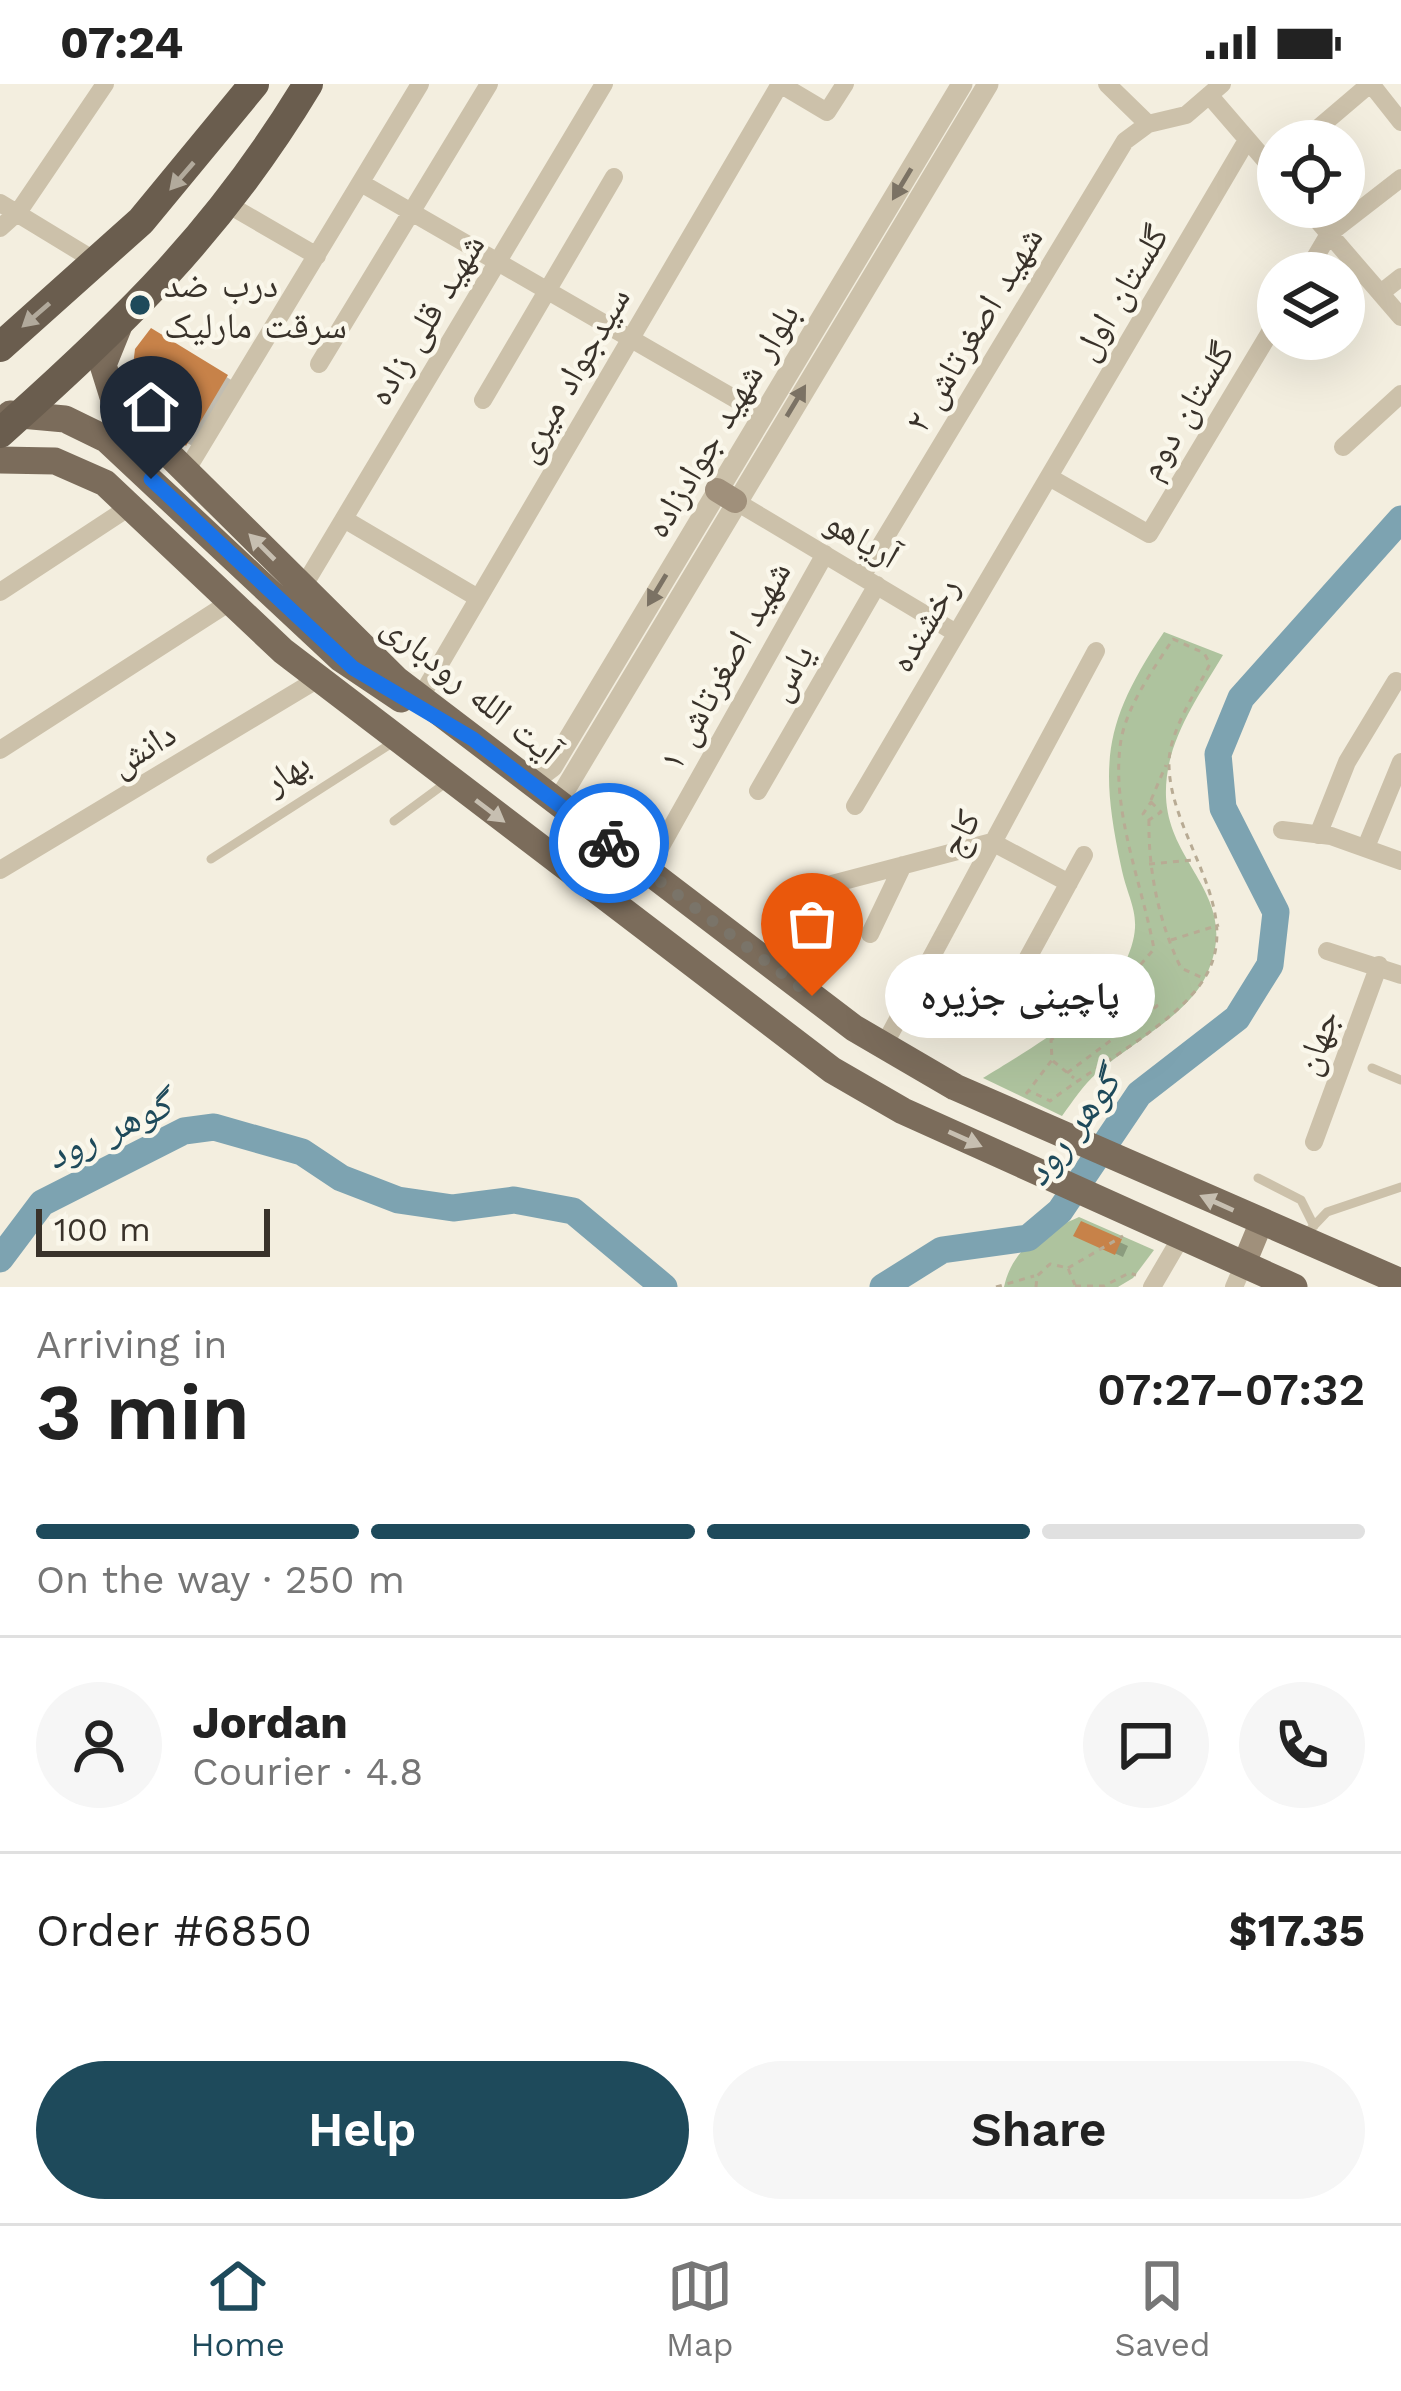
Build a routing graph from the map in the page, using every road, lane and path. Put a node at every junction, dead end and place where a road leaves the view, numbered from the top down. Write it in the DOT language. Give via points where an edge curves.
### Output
graph roads {
  1 [pos="104,84"];
  2 [pos="254,84"];
  3 [pos="308,84"];
  4 [pos="420,84"];
  5 [pos="489,84"];
  6 [pos="604,84"];
  7 [pos="780,84"];
  8 [pos="845,84"];
  9 [pos="962,84"];
  10 [pos="988,84"];
  11 [pos="1107,84"];
  12 [pos="1370,84"];
  13 [pos="1215,89"];
  14 [pos="1328,120"];
  15 [pos="1401,122"];
  16 [pos="1148,124"];
  17 [pos="1247,140"];
  18 [pos="1257,152"];
  19 [pos="614,177"];
  20 [pos="1401,178"];
  21 [pos="361,183"];
  22 [pos="229,205"];
  23 [pos="9,207"];
  24 [pos="412,210"];
  25 [pos="0,228"];
  26 [pos="1324,228"];
  27 [pos="1329,234"];
  28 [pos="1318,252"];
  29 [pos="316,256"];
  30 [pos="499,261"];
  31 [pos="97,262"];
  32 [pos="1401,277"];
  33 [pos="551,291"];
  34 [pos="1382,292"];
  35 [pos="1401,317"];
  36 [pos="118,328"];
  37 [pos="632,337"];
  38 [pos="0,347"];
  39 [pos="1257,354"];
  40 [pos="319,364"];
  41 [pos="1401,394"];
  42 [pos="483,400"];
  43 [pos="763,415"];
  44 [pos="0,416"];
  45 [pos="0,433"];
  46 [pos="1342,447"];
  47 [pos="0,460"];
  48 [pos="183,468"];
  49 [pos="1048,477"];
  50 [pos="726,495"];
  51 [pos="126,501"];
  52 [pos="344,519"];
  53 [pos="825,554"];
  54 [pos="869,580"];
  55 [pos="303,587"];
  56 [pos="0,592"];
  57 [pos="478,598"];
  58 [pos="230,602"];
  59 [pos="956,633"];
  60 [pos="1096,651"];
  61 [pos="318,679"];
  62 [pos="1396,681"];
  63 [pos="407,697"];
  64 [pos="397,740"];
  65 [pos="0,750"];
  66 [pos="1168,760"];
  67 [pos="1401,762"];
  68 [pos="450,780"];
  69 [pos="553,783"];
  70 [pos="758,791"];
  71 [pos="1151,802"];
  72 [pos="855,806"];
  73 [pos="1149,820"];
  74 [pos="394,821"];
  75 [pos="1282,830"];
  76 [pos="1318,835"];
  77 [pos="992,842"];
  78 [pos="1366,848"];
  79 [pos="1084,855"];
  80 [pos="211,859"];
  81 [pos="1195,860"];
  82 [pos="1401,861"];
  83 [pos="1150,864"];
  84 [pos="903,865"];
  85 [pos="0,870"];
  86 [pos="647,871"];
  87 [pos="1069,883"];
  88 [pos="790,895"];
  89 [pos="1221,925"];
  90 [pos="870,934"];
  91 [pos="1168,941"];
  92 [pos="1327,951"];
  93 [pos="1379,965"];
  94 [pos="1133,974"];
  95 [pos="1401,975"];
  96 [pos="1205,978"];
  97 [pos="1006,998"];
  98 [pos="1156,1006"];
  99 [pos="1094,1007"];
  100 [pos="1171,1016"];
  101 [pos="1118,1035"];
  102 [pos="883,1047"];
  103 [pos="1052,1060"];
  104 [pos="1372,1068"];
  105 [pos="1067,1073"];
  106 [pos="1076,1080"];
  107 [pos="1401,1080"];
  108 [pos="1030,1091"];
  109 [pos="1016,1102"];
  110 [pos="1314,1142"];
  111 [pos="1258,1178"];
  112 [pos="1398,1192"];
  113 [pos="1261,1222"];
  114 [pos="1146,1226"];
  115 [pos="1307,1233"];
  116 [pos="1175,1246"];
  117 [pos="1068,1268"];
  118 [pos="1037,1276"];
  119 [pos="1239,1276"];
  120 [pos="1401,1282"];
  121 [pos="1154,1285"];
  122 [pos="996,1287"];
  123 [pos="1036,1287"];
  124 [pos="1074,1287"];
  125 [pos="1294,1287"];
  1 -- 23 [label="street"];
  2 -- 31 [label="highway, one-way" via="177,182"];
  3 -- 22 [label="highway"];
  4 -- 21 [label="street"];
  5 -- 24 [label="street"];
  6 -- 30 [label="street, شهید قلی زاده"];
  7 -- 8 [label="street" via="827,112"];
  7 -- 37 [label="street, سیدجواد میری"];
  9 -- 43 [label="street, بلوار شهید جوادزاده, one-way"];
  50 -- 10 [label="street, one-way"];
  11 -- 16 [label="street"];
  12 -- 14 [label="street"];
  12 -- 15 [label="street"];
  13 -- 16 [label="street" via="1186,115"];
  13 -- 17 [label="street"];
  16 -- 54 [label="street, شهید اصغرتاش ۲" via="1125,141"];
  17 -- 18 [label="street"];
  17 -- 49 [label="street, گلستان اول"];
  19 -- 33 [label="street"];
  20 -- 27 [label="street"];
  21 -- 24 [label="street"];
  21 -- 29 [label="street"];
  22 -- 29 [label="street"];
  22 -- 36 [label="highway"];
  23 -- 25 [label="street"];
  23 -- 31 [label="street"];
  24 -- 30 [label="street"];
  24 -- 40 [label="street"];
  26 -- 27 [label="street"];
  27 -- 28 [label="street"];
  27 -- 34 [label="street"];
  29 -- 48 [label="street"];
  30 -- 33 [label="street"];
  30 -- 52 [label="street, شهید قلی زاده"];
  31 -- 38 [label="highway, one-way"];
  32 -- 34 [label="street"];
  33 -- 37 [label="street"];
  33 -- 42 [label="street"];
  34 -- 35 [label="street"];
  36 -- 45 [label="highway"];
  36 -- 48 [label="main road, آیت الله رودباری" via="104,356 109,392"];
  37 -- 43 [label="street"];
  37 -- 57 [label="street, سیدجواد میری"];
  39 -- 49 [label="street, گلستان دوم" via="1149,534"];
  41 -- 46 [label="street"];
  43 -- 50 [label="street, بلوار شهید جوادزاده"];
  44 -- 63 [label="main road" via="56,417 106,439 340,658"];
  47 -- 51 [label="main road" via="64,463"];
  48 -- 51 [label="main road" via="143,451 126,455 113,478"];
  55 -- 48 [label="main road, آیت الله رودباری, one-way"];
  49 -- 59 [label="street, رخشنده"];
  50 -- 53 [label="street, آریاهو"];
  50 -- 69 [label="street, بلوار شهید جوادزاده"];
  51 -- 56 [label="street"];
  51 -- 58 [label="main road"];
  52 -- 55 [label="street, شهید قلی زاده"];
  52 -- 57 [label="street"];
  53 -- 54 [label="street, آریاهو"];
  53 -- 86 [label="street, شهید اصغرتاش ۱"];
  54 -- 59 [label="street, آریاهو"];
  54 -- 70 [label="street, یاس"];
  55 -- 63 [label="main road, آیت الله رودباری"];
  57 -- 63 [label="street, سیدجواد میری"];
  58 -- 61 [label="main road"];
  58 -- 65 [label="street"];
  59 -- 72 [label="street, رخشنده"];
  60 -- 77 [label="street, کاج"];
  61 -- 64 [label="main road"];
  61 -- 85 [label="street, دانش"];
  62 -- 76 [label="street" via="1347,762"];
  63 -- 69 [label="main road, آیت الله رودباری"];
  64 -- 68 [label="main road"];
  64 -- 80 [label="lane, بهار"];
  66 -- 71 [label="path"];
  66 -- 81 [label="path" via="1174,810"];
  66 -- 94 [label="path" via="1210,664 1173,639 1120,744 1121,802 1154,949"];
  67 -- 78 [label="street"];
  68 -- 74 [label="lane"];
  68 -- 114 [label="main road, one-way" via="816,1060 901,1110"];
  69 -- 86 [label="main road, آیت الله رودباری" via="591,829"];
  71 -- 73 [label="path" via="1143,814"];
  71 -- 73 [label="path" via="1161,812"];
  73 -- 83 [label="path"];
  75 -- 76 [label="street"];
  76 -- 78 [label="street"];
  77 -- 84 [label="street"];
  77 -- 87 [label="street"];
  77 -- 102 [label="street, کاج"];
  78 -- 82 [label="street"];
  79 -- 87 [label="street"];
  81 -- 83 [label="path"];
  81 -- 89 [label="path"];
  83 -- 91 [label="path"];
  84 -- 88 [label="street"];
  84 -- 90 [label="street"];
  86 -- 102 [label="main road, آیت الله رودباری"];
  87 -- 97 [label="street"];
  89 -- 91 [label="path"];
  89 -- 96 [label="path"];
  91 -- 96 [label="path" via="1181,968"];
  92 -- 93 [label="street"];
  93 -- 95 [label="street"];
  93 -- 110 [label="street, جهان"];
  94 -- 98 [label="path"];
  94 -- 99 [label="path"];
  96 -- 100 [label="path"];
  98 -- 100 [label="path"];
  98 -- 101 [label="path"];
  99 -- 101 [label="path"];
  99 -- 103 [label="path" via="1051,1040"];
  100 -- 106 [label="path"];
  101 -- 105 [label="path"];
  113 -- 102 [label="main road, آیت الله رودباری, one-way"];
  103 -- 105 [label="path"];
  103 -- 108 [label="path"];
  104 -- 107 [label="lane"];
  105 -- 106 [label="path"];
  106 -- 108 [label="path" via="1051,1101"];
  108 -- 109 [label="path"];
  111 -- 115 [label="lane" via="1300,1200"];
  112 -- 115 [label="lane" via="1328,1212"];
  113 -- 115 [label="main road, آیت الله رودباری"];
  113 -- 119 [label="main road"];
  114 -- 117 [label="path"];
  114 -- 119 [label="main road"];
  115 -- 120 [label="main road, آیت الله رودباری"];
  116 -- 121 [label="street"];
  117 -- 118 [label="path" via="1051,1264"];
  117 -- 124 [label="path"];
  118 -- 122 [label="path"];
  118 -- 123 [label="path"];
  119 -- 125 [label="main road"];
  121 -- 124 [label="path" via="1129,1273 1104,1286"];
}
